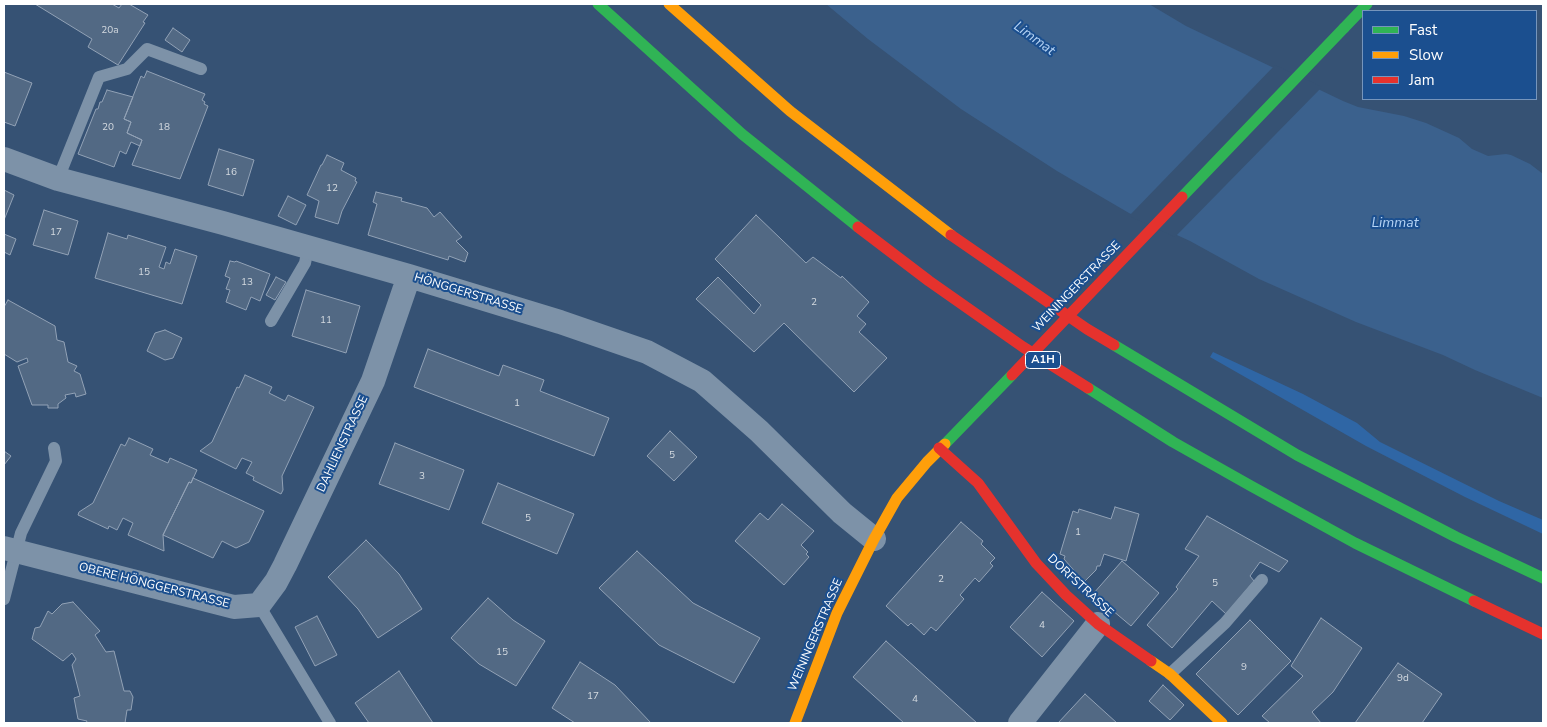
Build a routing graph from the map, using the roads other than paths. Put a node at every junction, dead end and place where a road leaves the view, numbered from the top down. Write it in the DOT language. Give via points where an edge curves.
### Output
graph roads {
  1 [pos="598,4"];
  2 [pos="669,4"];
  3 [pos="1368,4"];
  4 [pos="201,68"];
  5 [pos="4,159"];
  6 [pos="58,179"];
  7 [pos="308,248"];
  8 [pos="409,276"];
  9 [pos="271,321"];
  10 [pos="54,448"];
  11 [pos="939,448"];
  12 [pos="874,539"];
  13 [pos="10,550"];
  14 [pos="1543,578"];
  15 [pos="1262,580"];
  16 [pos="4,599"];
  17 [pos="259,604"];
  18 [pos="1098,624"];
  19 [pos="1543,634"];
  20 [pos="1170,674"];
  21 [pos="330,723"];
  22 [pos="795,723"];
  23 [pos="1020,723"];
  24 [pos="1222,723"];
  1 -- 19 [label="main road, A1H" via="742,134 836,211 1023,347 1165,437 1250,486 1355,543"];
  2 -- 14 [label="main road" via="790,111 865,170 963,244 1086,329 1297,455"];
  3 -- 11 [label="main road, WEININGERSTRASSE, bridge"];
  4 -- 6 [label="lane" via="147,49 127,69 99,77"];
  5 -- 6 [label="street, HÖNGGERSTRASSE"];
  6 -- 7 [label="street, HÖNGGERSTRASSE"];
  7 -- 8 [label="street, HÖNGGERSTRASSE"];
  7 -- 9 [label="lane" via="305,263"];
  8 -- 12 [label="street, HÖNGGERSTRASSE" via="647,352 702,381 759,431 842,513"];
  8 -- 17 [label="street, DAHLIENSTRASSE" via="373,381 285,566"];
  10 -- 13 [label="lane" via="56,461"];
  11 -- 12 [label="main road, WEININGERSTRASSE" via="897,498"];
  11 -- 18 [label="main road, DORFSTRASSE" via="978,483 1036,563"];
  12 -- 22 [label="main road, WEININGERSTRASSE" via="837,613"];
  13 -- 16 [label="lane"];
  13 -- 17 [label="street, OBERE HÖNGGERSTRASSE" via="234,607"];
  15 -- 20 [label="lane" via="1225,623"];
  17 -- 21 [label="lane"];
  18 -- 20 [label="main road, DORFSTRASSE"];
  18 -- 23 [label="street"];
  20 -- 24 [label="main road, DORFSTRASSE"];
}
